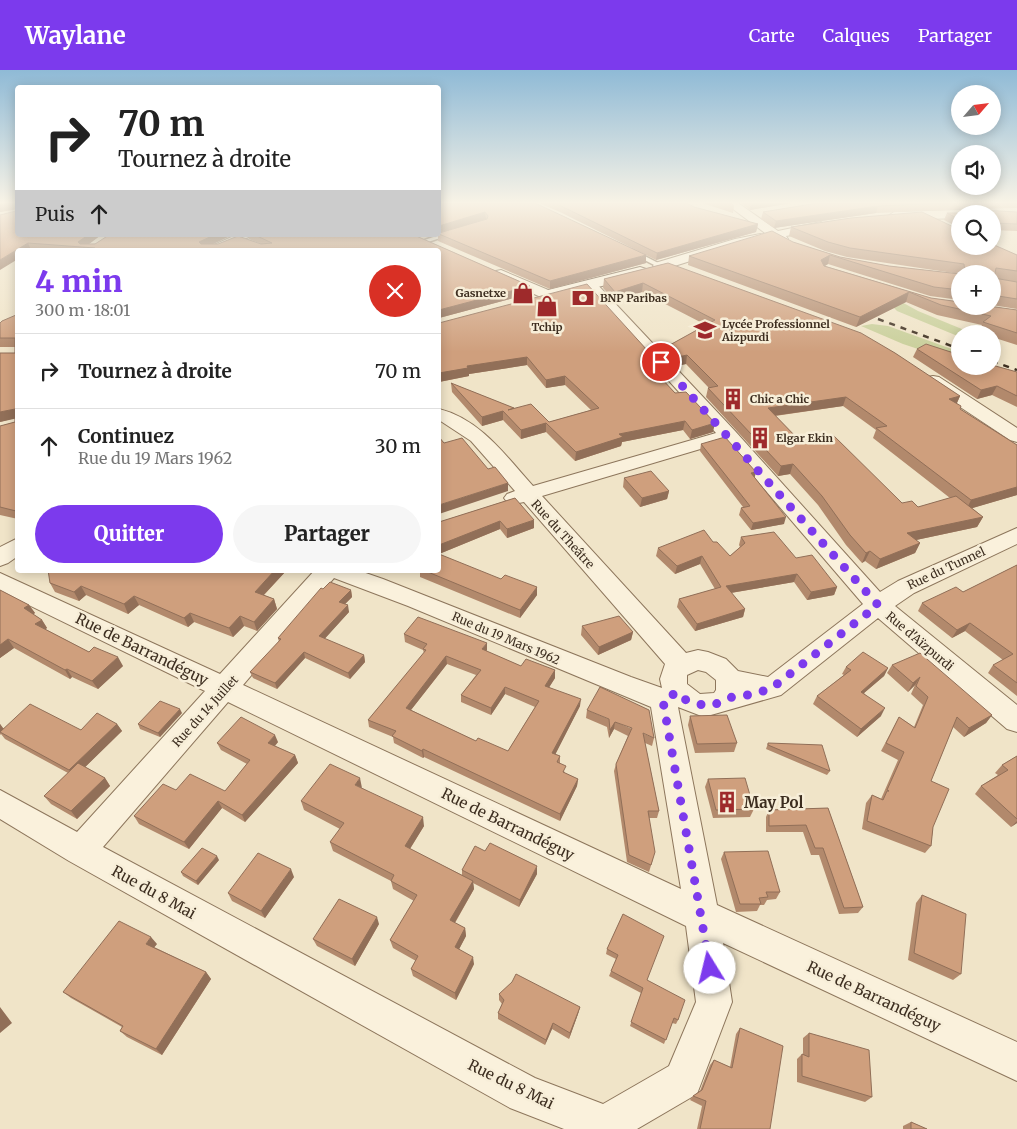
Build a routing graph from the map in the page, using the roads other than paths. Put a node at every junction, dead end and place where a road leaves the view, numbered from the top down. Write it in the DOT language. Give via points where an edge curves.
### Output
graph roads {
  1 [pos="636,252"];
  2 [pos="705,252"];
  3 [pos="665,265"];
  4 [pos="486,268"];
  5 [pos="694,275"];
  6 [pos="590,285"];
  7 [pos="548,295"];
  8 [pos="520,302"];
  9 [pos="919,372"];
  10 [pos="441,415"];
  11 [pos="728,435"];
  12 [pos="1017,436"];
  13 [pos="528,494"];
  14 [pos="492,506"];
  15 [pos="1012,543"];
  16 [pos="15,547"];
  17 [pos="0,558"];
  18 [pos="325,573"];
  19 [pos="353,573"];
  20 [pos="380,577"];
  21 [pos="0,581"];
  22 [pos="878,605"];
  23 [pos="680,664"];
  24 [pos="225,689"];
  25 [pos="728,689"];
  26 [pos="670,697"];
  27 [pos="1016,722"];
  28 [pos="0,803"];
  29 [pos="80,851"];
  30 [pos="702,916"];
  31 [pos="1017,1062"];
  1 -- 3 [label="lane"];
  2 -- 3 [label="street"];
  3 -- 5 [label="street"];
  3 -- 6 [label="street"];
  4 -- 7 [label="street"];
  6 -- 7 [label="street"];
  6 -- 11 [label="street, Rue d'Aïzpurdi"];
  7 -- 8 [label="street"];
  9 -- 12 [label="street"];
  10 -- 13 [label="street, Rue du Theâtre" via="478,437"];
  11 -- 13 [label="street"];
  11 -- 22 [label="street, Rue d'Aïzpurdi"];
  13 -- 14 [label="street"];
  13 -- 23 [label="street, Rue du Theâtre"];
  15 -- 22 [label="street, Rue du Tunnel" via="906,587"];
  16 -- 17 [label="street"];
  18 -- 24 [label="street, Rue du 14 Juillet"];
  19 -- 20 [label="street, Rue du 19 Mars 1962"];
  20 -- 26 [label="street, Rue du 19 Mars 1962" via="595,675"];
  21 -- 24 [label="street, Rue de Barrandéguy"];
  22 -- 25 [label="street" via="772,688 754,694"];
  22 -- 27 [label="street, Rue d'Aïzpurdi"];
  23 -- 25 [label="street" via="698,660 718,666"];
  23 -- 26 [label="street" via="672,675"];
  24 -- 29 [label="street, Rue du 14 Juillet"];
  24 -- 30 [label="street, Rue de Barrandéguy"];
  25 -- 26 [label="street" via="716,704 706,706"];
  26 -- 30 [label="street, Rue du 8 Mai"];
  28 -- 29 [label="street, Rue du 8 Mai"];
  29 -- 30 [label="street, Rue du 8 Mai" via="524,1094 605,1125 683,1080 714,1002"];
  30 -- 31 [label="street, Rue de Barrandéguy"];
}
